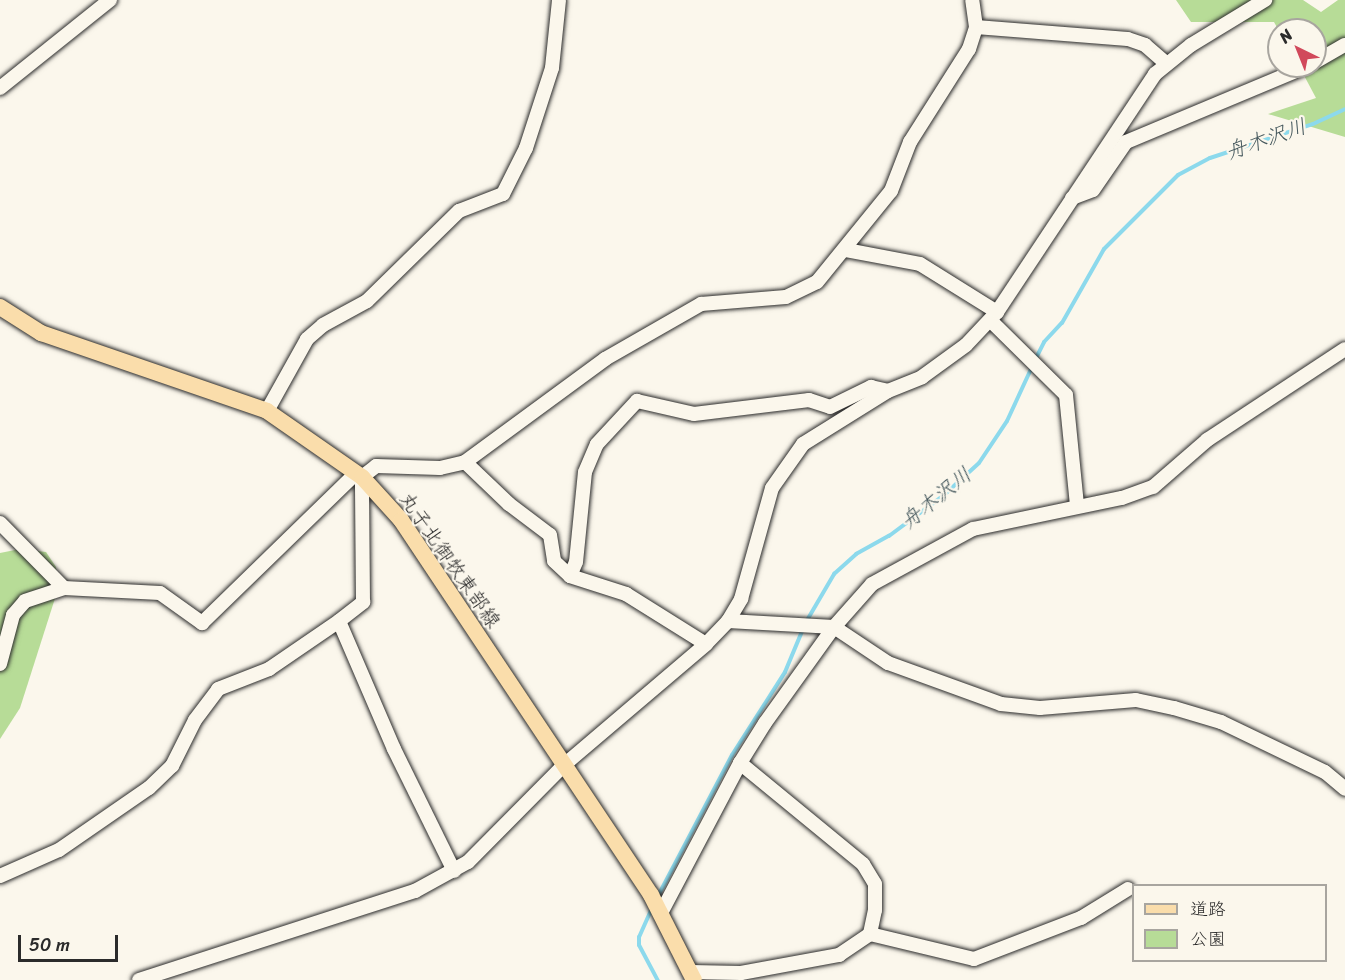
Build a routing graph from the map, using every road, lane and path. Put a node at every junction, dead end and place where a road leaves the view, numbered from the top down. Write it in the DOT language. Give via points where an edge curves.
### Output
graph roads {
  1 [pos="110,0"];
  2 [pos="559,0"];
  3 [pos="972,0"];
  4 [pos="1263,1"];
  5 [pos="976,27"];
  6 [pos="1345,45"];
  7 [pos="1327,55"];
  8 [pos="1166,63"];
  9 [pos="1279,78"];
  10 [pos="0,88"];
  11 [pos="1072,198"];
  12 [pos="846,250"];
  13 [pos="0,307"];
  14 [pos="994,316"];
  15 [pos="1345,349"];
  16 [pos="888,391"];
  17 [pos="267,411"];
  18 [pos="465,462"];
  19 [pos="359,475"];
  20 [pos="1077,505"];
  21 [pos="0,523"];
  22 [pos="570,576"];
  23 [pos="64,588"];
  24 [pos="339,621"];
  25 [pos="728,621"];
  26 [pos="834,627"];
  27 [pos="706,644"];
  28 [pos="0,664"];
  29 [pos="740,763"];
  30 [pos="564,765"];
  31 [pos="1345,789"];
  32 [pos="454,871"];
  33 [pos="0,876"];
  34 [pos="1128,889"];
  35 [pos="661,913"];
  36 [pos="870,934"];
  37 [pos="693,976"];
  38 [pos="139,980"];
  1 -- 10 [label="street"];
  2 -- 17 [label="street" via="552,68 526,148 503,194 459,211 367,301 322,325 299,347"];
  3 -- 5 [label="street"];
  4 -- 8 [label="street"];
  5 -- 8 [label="street" via="1128,39 1145,45"];
  5 -- 12 [label="street" via="969,49 910,142 891,191"];
  6 -- 7 [label="street"];
  8 -- 11 [label="street" via="1137,96"];
  9 -- 11 [label="street" via="1126,142 1093,190"];
  11 -- 14 [label="street"];
  12 -- 14 [label="street" via="920,264"];
  12 -- 18 [label="street" via="817,282 786,297 701,304 605,359"];
  13 -- 17 [label="main road, 丸子北御牧東部線" via="41,333"];
  14 -- 16 [label="street" via="942,364"];
  14 -- 20 [label="street" via="1066,394"];
  15 -- 20 [label="street" via="1207,440 1153,487 1122,498"];
  16 -- 22 [label="street" via="871,387 830,407 809,400 694,414 637,401 597,444 589,463 576,562"];
  16 -- 25 [label="street" via="821,429 780,473 766,508 741,599"];
  17 -- 19 [label="main road, 丸子北御牧東部線"];
  18 -- 19 [label="street" via="440,468 376,466"];
  18 -- 22 [label="street" via="550,535 554,561"];
  19 -- 23 [label="street" via="202,623 160,593"];
  19 -- 24 [label="street" via="363,602"];
  19 -- 30 [label="main road, 丸子北御牧東部線" via="401,520"];
  20 -- 26 [label="street" via="973,529 937,547 872,584"];
  21 -- 23 [label="street"];
  22 -- 27 [label="street" via="626,594"];
  23 -- 28 [label="street" via="25,601 13,615"];
  24 -- 32 [label="street" via="394,749"];
  24 -- 33 [label="street" via="269,669 219,689 195,720 172,766 149,788 59,850"];
  25 -- 26 [label="street"];
  25 -- 27 [label="street"];
  26 -- 29 [label="street"];
  26 -- 31 [label="street" via="888,663 1001,704 1040,708 1136,700 1221,722 1325,772"];
  27 -- 30 [label="street"];
  29 -- 35 [label="street"];
  29 -- 36 [label="street" via="863,864 875,884"];
  30 -- 32 [label="street" via="485,846"];
  30 -- 35 [label="main road, 丸子北御牧東部線"];
  32 -- 38 [label="street" via="416,891"];
  34 -- 36 [label="street" via="1082,918 974,959"];
  35 -- 37 [label="main road, 丸子北御牧東部線"];
  36 -- 37 [label="street" via="839,955 741,973"];
}
